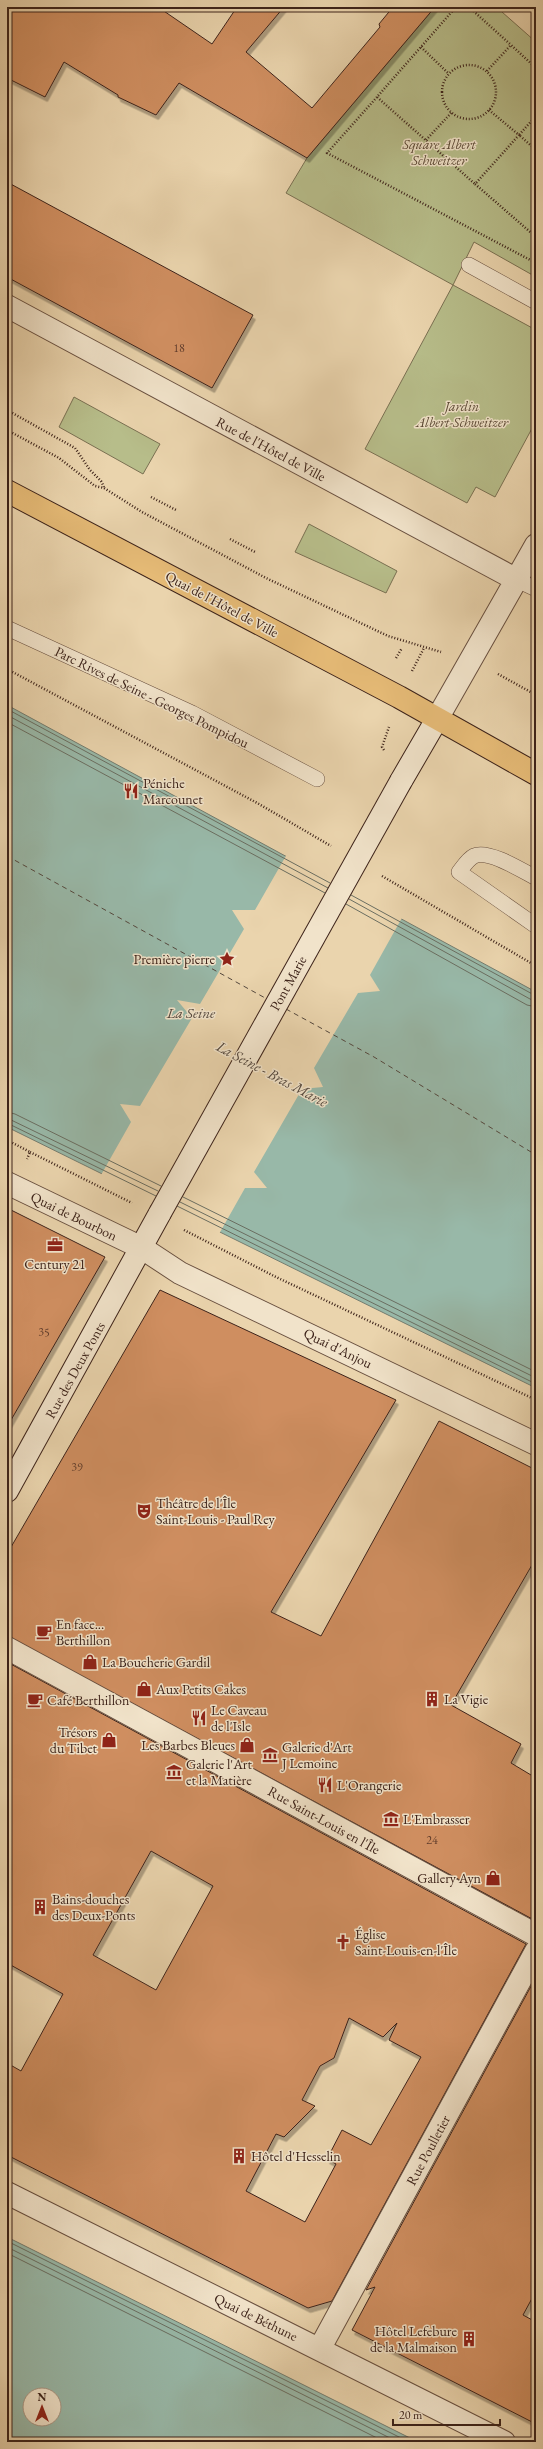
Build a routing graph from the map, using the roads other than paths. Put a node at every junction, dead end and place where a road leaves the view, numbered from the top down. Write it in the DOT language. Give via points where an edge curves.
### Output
graph roads {
  1 [pos="469,265"];
  2 [pos="536,302"];
  3 [pos="7,306"];
  4 [pos="7,491"];
  5 [pos="536,545"];
  6 [pos="517,580"];
  7 [pos="536,589"];
  8 [pos="7,628"];
  9 [pos="437,719"];
  10 [pos="536,774"];
  11 [pos="317,779"];
  12 [pos="536,878"];
  13 [pos="536,926"];
  14 [pos="7,1183"];
  15 [pos="142,1248"];
  16 [pos="536,1444"];
  17 [pos="7,1491"];
  18 [pos="7,1648"];
  19 [pos="536,1935"];
  20 [pos="536,1951"];
  21 [pos="7,2193"];
  22 [pos="320,2348"];
  23 [pos="504,2442"];
  1 -- 2 [label="lane"];
  3 -- 6 [label="street, Rue de l'Hôtel de Ville"];
  4 -- 9 [label="main road, Quai de l'Hôtel de Ville"];
  5 -- 6 [label="street, Pont Marie"];
  6 -- 7 [label="lane, Rue de l'Hôtel de Ville"];
  6 -- 9 [label="street, Pont Marie"];
  8 -- 11 [label="lane, Parc Rives de Seine - Georges Pompidou" via="192,713"];
  9 -- 10 [label="main road, Quai de l'Hôtel de Ville"];
  9 -- 15 [label="street, Pont Marie, bridge"];
  12 -- 13 [label="lane" via="510,864 479,854 473,856 459,872"];
  14 -- 15 [label="street, Quai de Bourbon"];
  15 -- 16 [label="street, Quai d'Anjou" via="180,1273"];
  15 -- 17 [label="street, Rue des Deux Ponts"];
  18 -- 19 [label="street, Rue Saint-Louis en l'Île"];
  20 -- 22 [label="street, Rue Poulletier"];
  21 -- 22 [label="street, Quai de Béthune"];
  22 -- 23 [label="street, Quai de Béthune"];
}
